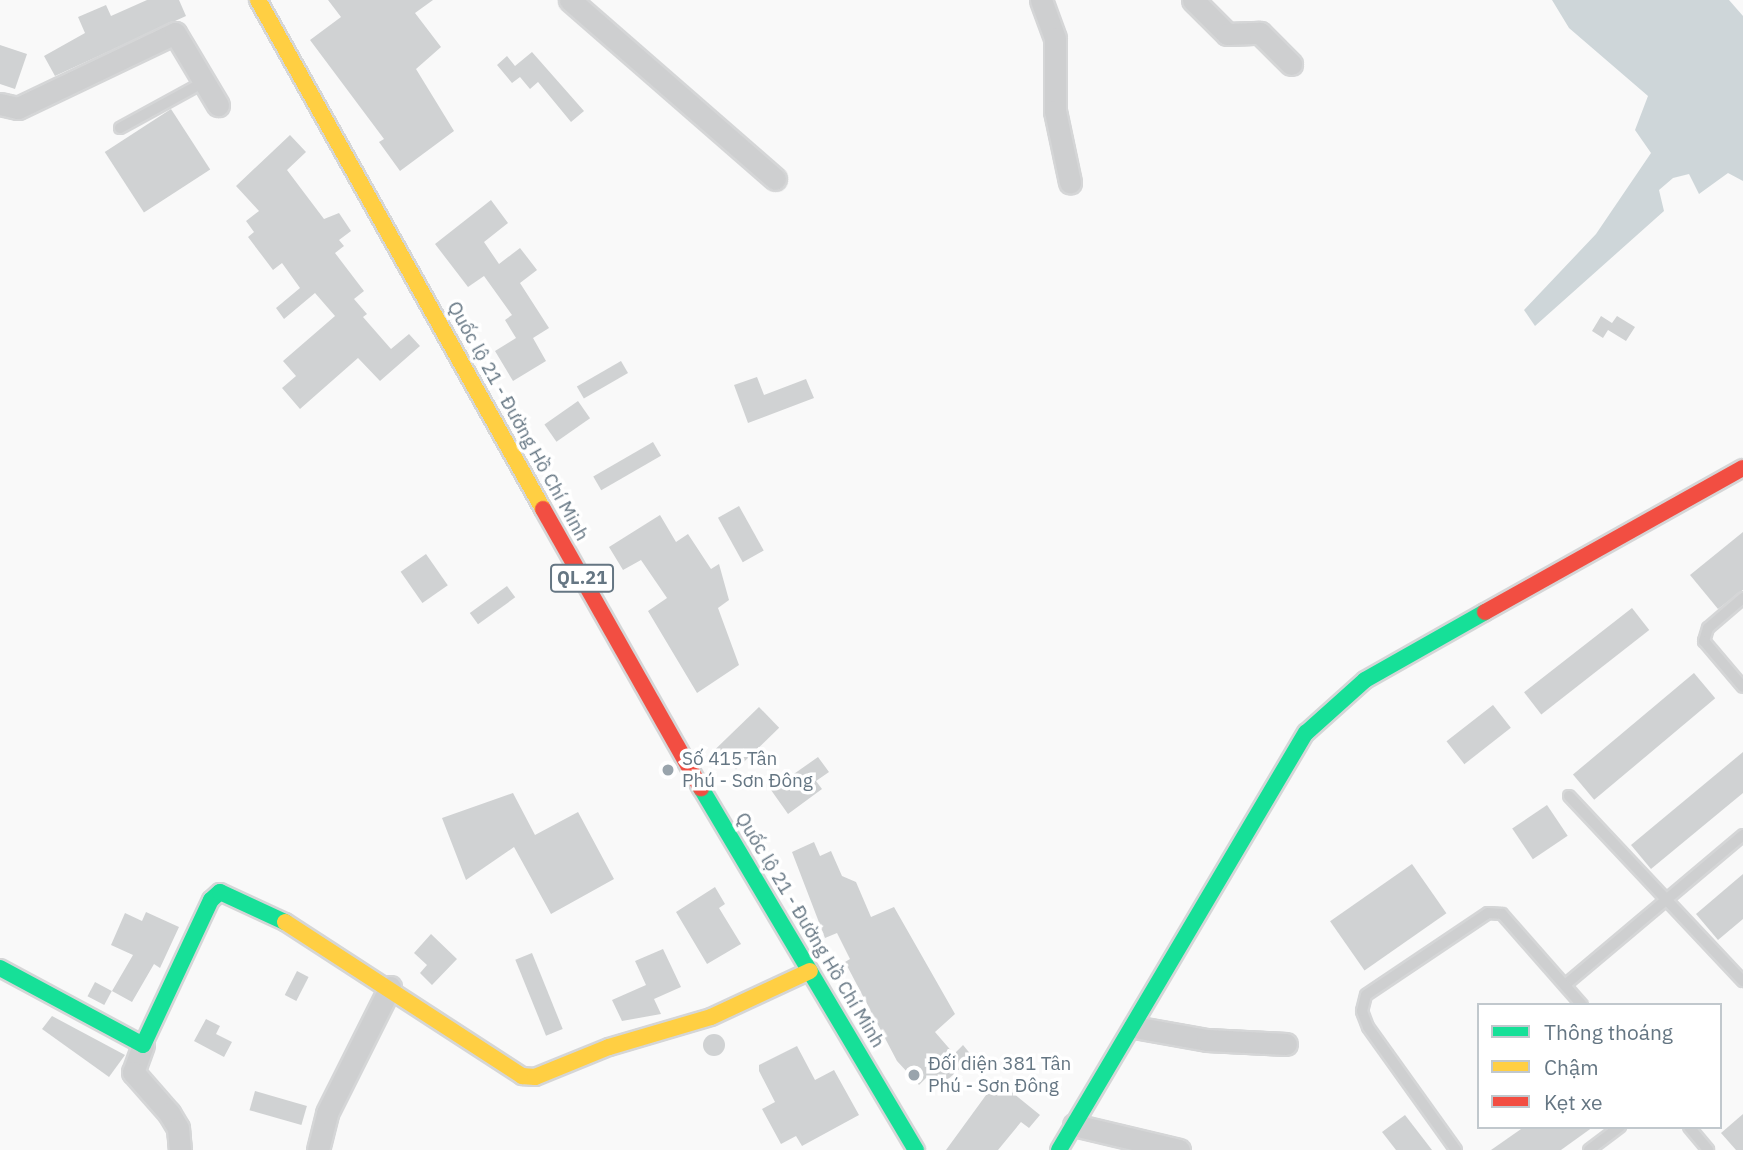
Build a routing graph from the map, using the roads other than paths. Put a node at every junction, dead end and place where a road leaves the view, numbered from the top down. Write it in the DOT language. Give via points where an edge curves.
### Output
graph roads {
  1 [pos="258,0"];
  2 [pos="570,0"];
  3 [pos="1041,0"];
  4 [pos="1193,0"];
  5 [pos="1291,64"];
  6 [pos="204,82"];
  7 [pos="0,104"];
  8 [pos="218,105"];
  9 [pos="120,128"];
  10 [pos="775,179"];
  11 [pos="1070,182"];
  12 [pos="1743,468"];
  13 [pos="1743,598"];
  14 [pos="1743,687"];
  15 [pos="1569,796"];
  16 [pos="1743,835"];
  17 [pos="1666,899"];
  18 [pos="0,968"];
  19 [pos="810,971"];
  20 [pos="1743,981"];
  21 [pos="1565,985"];
  22 [pos="390,986"];
  23 [pos="1580,1003"];
  24 [pos="1134,1027"];
  25 [pos="1286,1044"];
  26 [pos="143,1045"];
  27 [pos="1074,1125"];
  28 [pos="1617,1129"];
  29 [pos="1691,1129"];
  30 [pos="180,1150"];
  31 [pos="318,1150"];
  32 [pos="916,1150"];
  33 [pos="1059,1150"];
  34 [pos="1180,1150"];
  35 [pos="1456,1150"];
  36 [pos="1589,1150"];
  37 [pos="1708,1150"];
  1 -- 19 [label="main road, Quốc lộ 21 - Đường Hồ Chí Minh / QL.21" via="675,744"];
  2 -- 10 [label="street"];
  3 -- 11 [label="street" via="1055,38 1055,111"];
  4 -- 5 [label="street" via="1227,34 1260,33"];
  6 -- 7 [label="street" via="175,33 18,108"];
  6 -- 8 [label="street"];
  6 -- 9 [label="lane"];
  12 -- 24 [label="main road" via="1365,680 1325,712 1306,733"];
  13 -- 14 [label="lane" via="1708,628 1704,641"];
  15 -- 17 [label="lane"];
  16 -- 17 [label="lane"];
  17 -- 20 [label="lane"];
  17 -- 21 [label="lane"];
  18 -- 26 [label="main road"];
  19 -- 22 [label="main road" via="711,1017 608,1047 535,1077 522,1076"];
  19 -- 32 [label="main road, Quốc lộ 21 - Đường Hồ Chí Minh / QL.21"];
  21 -- 23 [label="lane"];
  21 -- 35 [label="lane" via="1512,921 1488,913 1366,995 1362,1010 1368,1027"];
  22 -- 26 [label="main road" via="283,920 220,892"];
  22 -- 31 [label="street" via="327,1113"];
  24 -- 25 [label="street" via="1207,1040"];
  24 -- 27 [label="main road"];
  26 -- 30 [label="street" via="133,1072 169,1112"];
  27 -- 33 [label="main road"];
  27 -- 34 [label="street"];
  28 -- 36 [label="lane"];
  29 -- 37 [label="lane"];
}
